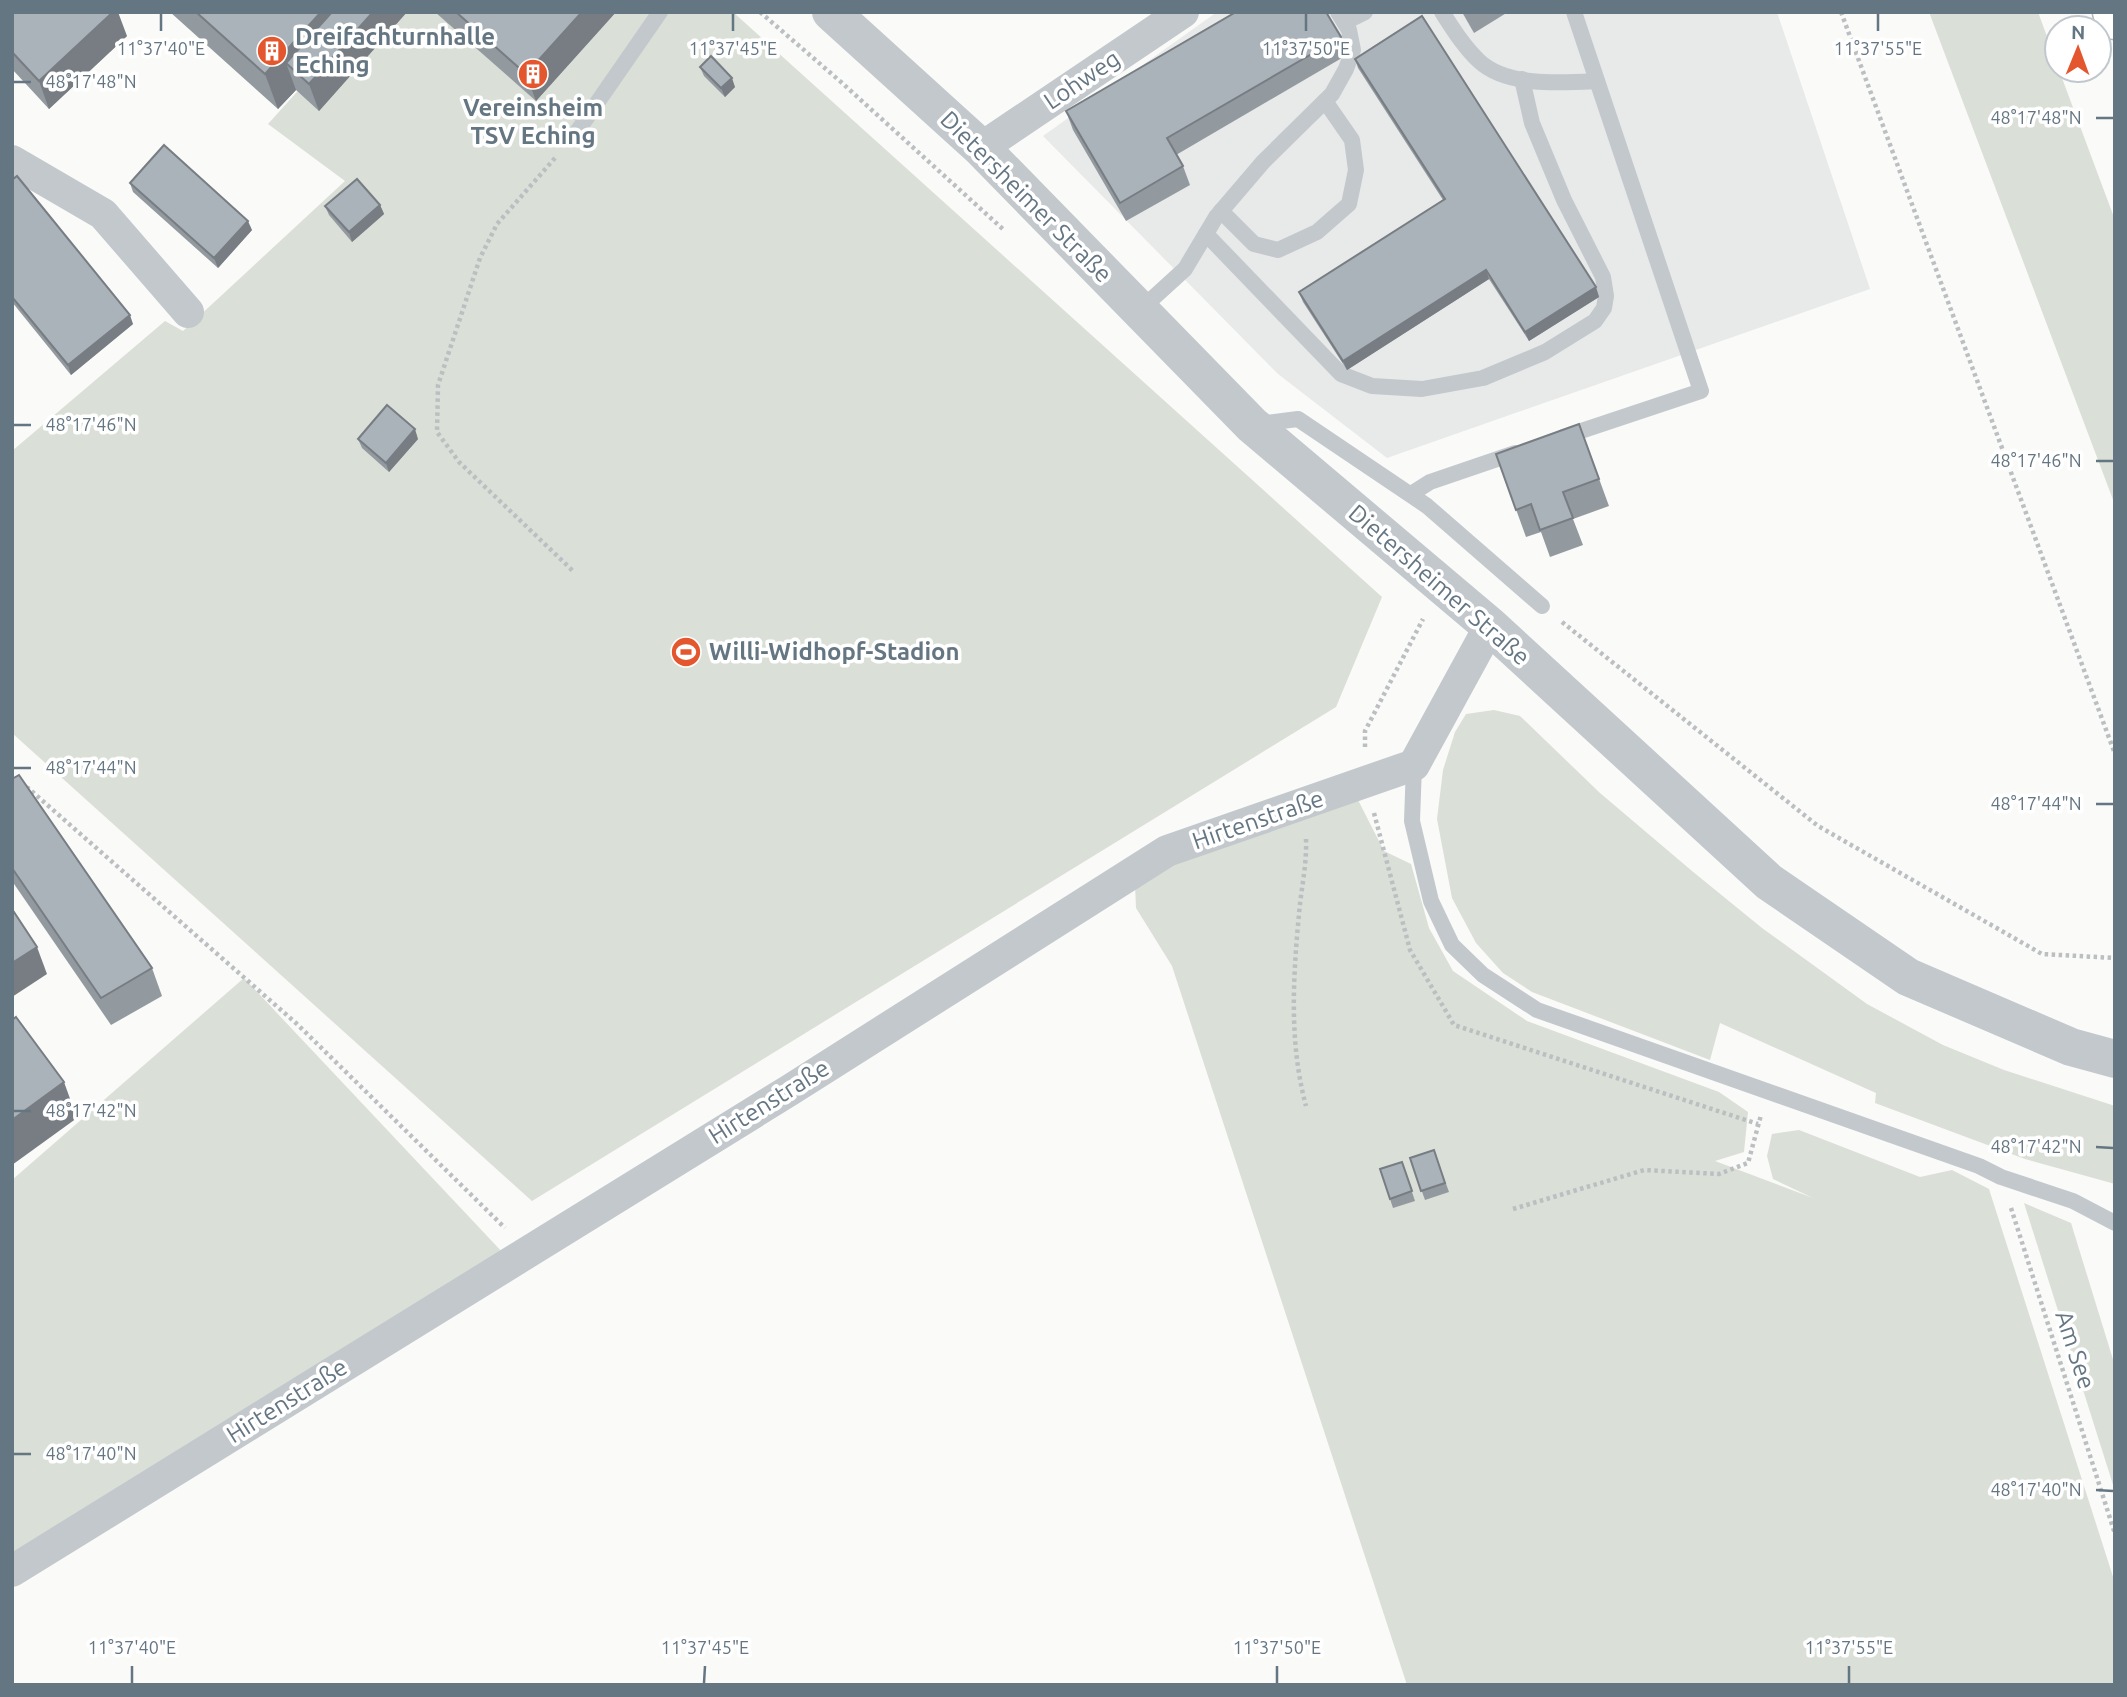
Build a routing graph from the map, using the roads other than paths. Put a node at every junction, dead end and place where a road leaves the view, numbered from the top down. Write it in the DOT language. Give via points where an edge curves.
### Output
graph roads {
  1 [pos="660,12"];
  2 [pos="831,12"];
  3 [pos="1183,12"];
  4 [pos="1365,12"];
  5 [pos="1442,12"];
  6 [pos="1574,12"];
  7 [pos="2112,12"];
  8 [pos="1342,17"];
  9 [pos="2115,20"];
  10 [pos="1522,79"];
  11 [pos="1597,81"];
  12 [pos="1325,101"];
  13 [pos="572,139"];
  14 [pos="981,148"];
  15 [pos="12,161"];
  16 [pos="1221,211"];
  17 [pos="1206,234"];
  18 [pos="1140,310"];
  19 [pos="188,312"];
  20 [pos="1252,425"];
  21 [pos="1410,494"];
  22 [pos="1542,606"];
  23 [pos="1490,626"];
  24 [pos="1414,765"];
  25 [pos="2115,1059"];
  26 [pos="2115,1223"];
  27 [pos="12,1572"];
  1 -- 13 [label="lane"];
  2 -- 14 [label="street, Dietersheimer Straße"];
  3 -- 14 [label="street, Lohweg"];
  4 -- 8 [label="lane"];
  5 -- 10 [label="lane" via="1481,62"];
  6 -- 11 [label="lane"];
  7 -- 9 [label="highway"];
  8 -- 12 [label="lane" via="1353,50"];
  10 -- 11 [label="lane" via="1552,84"];
  10 -- 17 [label="lane" via="1532,123 1603,277 1606,296 1595,321 1545,352 1458,382 1422,389 1372,386 1341,374"];
  11 -- 21 [label="lane" via="1701,391 1430,482"];
  12 -- 16 [label="lane"];
  12 -- 16 [label="lane" via="1352,140 1356,170 1349,204 1317,232 1278,250 1254,244"];
  14 -- 18 [label="street, Dietersheimer Straße"];
  15 -- 19 [label="street" via="103,214"];
  16 -- 17 [label="lane"];
  17 -- 18 [label="lane" via="1185,269"];
  18 -- 20 [label="street, Dietersheimer Straße"];
  20 -- 21 [label="lane" via="1298,419"];
  20 -- 23 [label="street, Dietersheimer Straße"];
  21 -- 22 [label="lane"];
  23 -- 24 [label="street"];
  23 -- 25 [label="street, Dietersheimer Straße" via="1769,881 1908,977 2071,1047"];
  24 -- 26 [label="lane" via="1412,821 1431,901 1452,944 1483,975 1537,1010 1979,1166 2073,1201"];
  24 -- 27 [label="street, Hirtenstraße" via="1167,851"];
}
